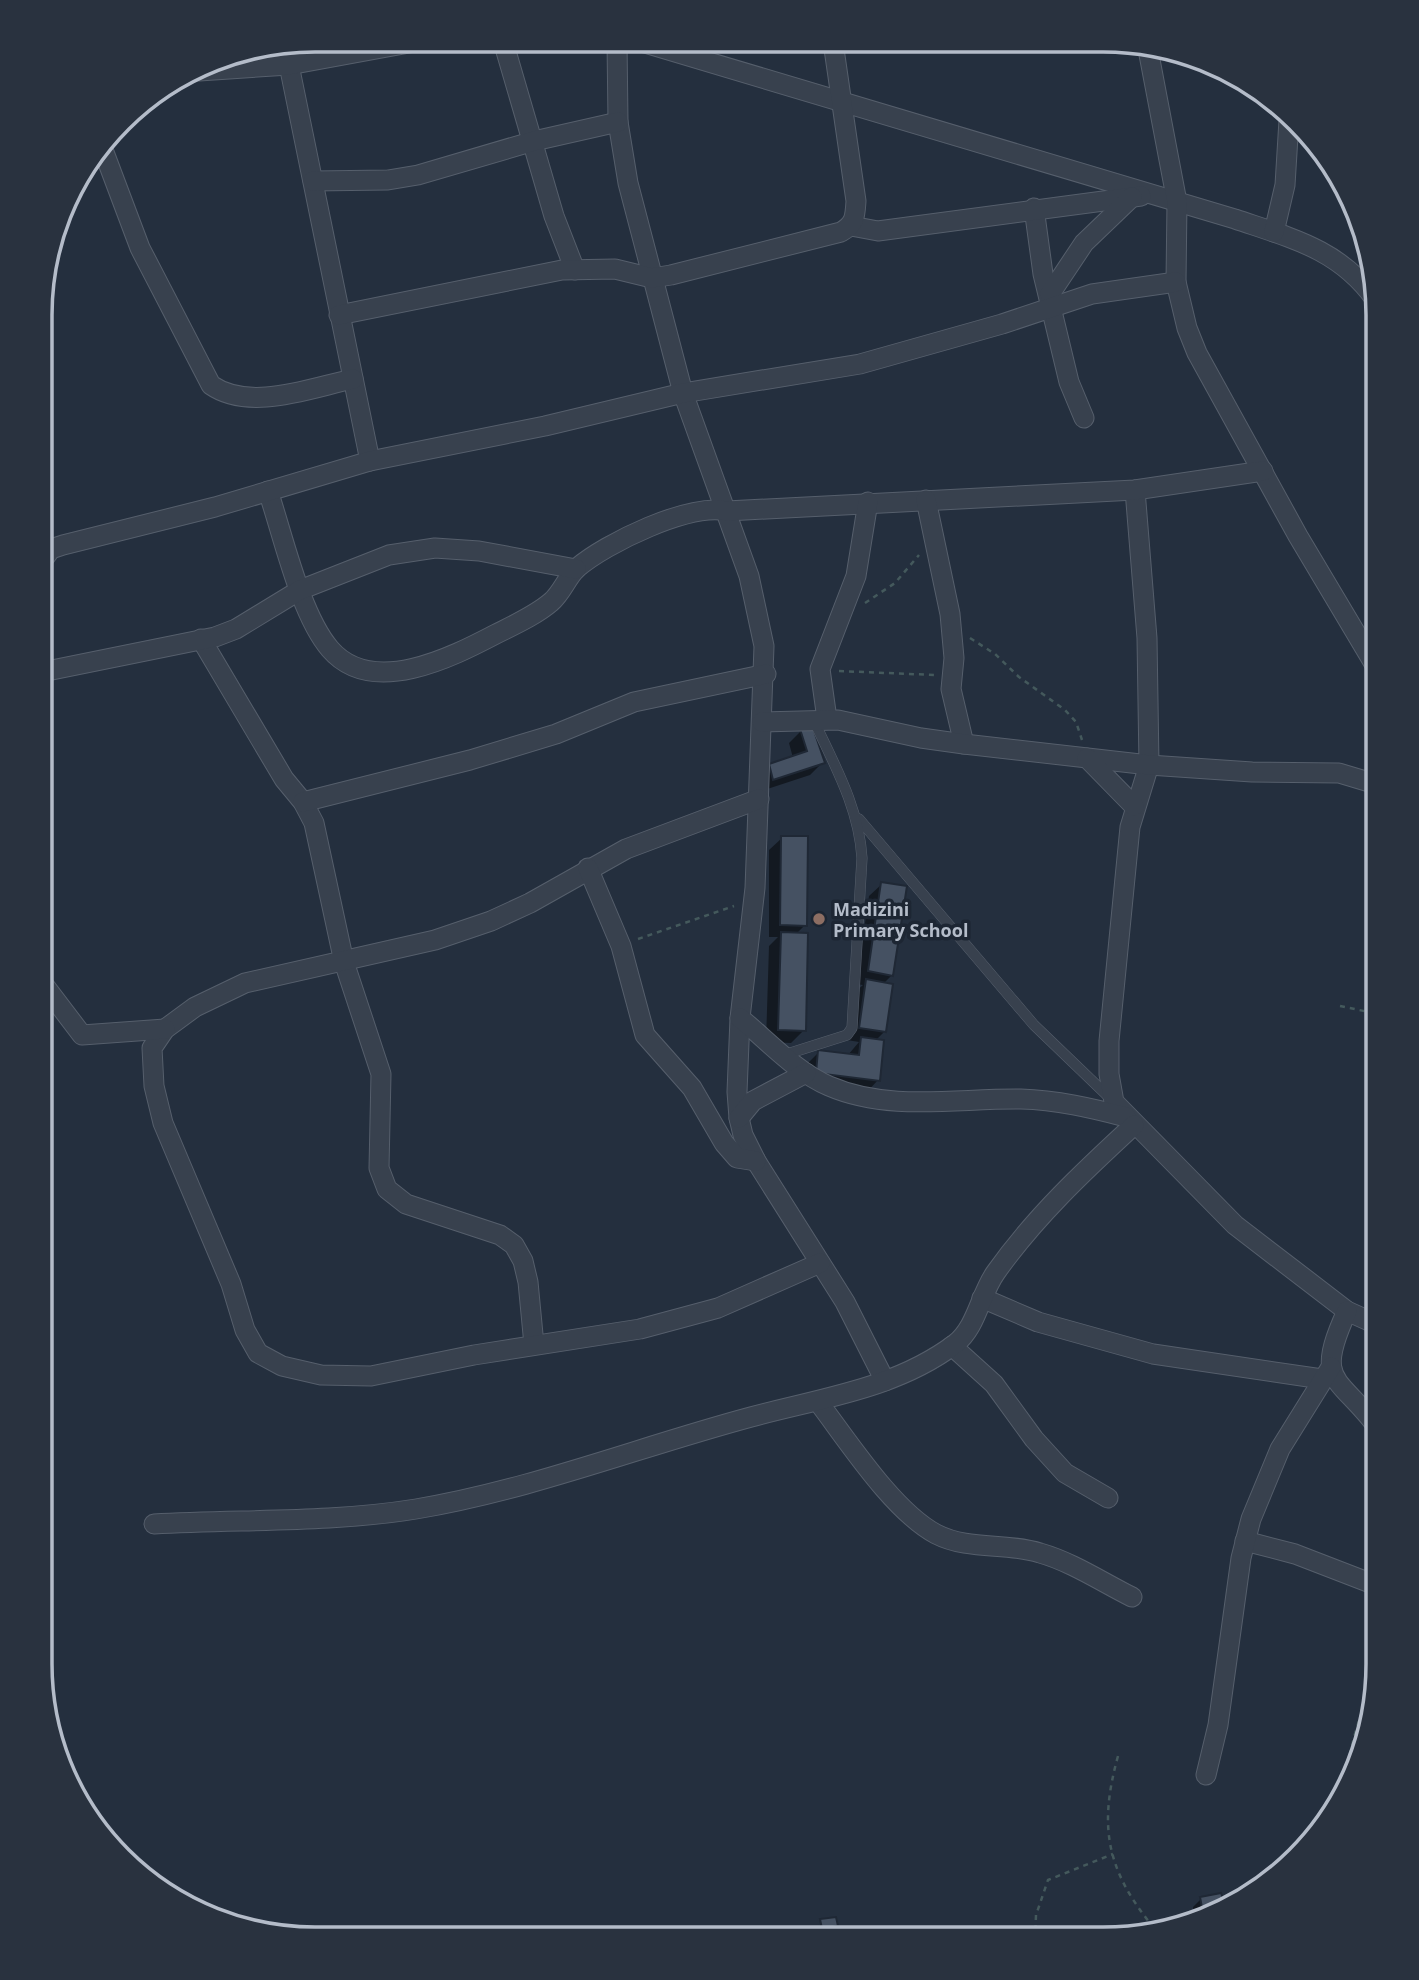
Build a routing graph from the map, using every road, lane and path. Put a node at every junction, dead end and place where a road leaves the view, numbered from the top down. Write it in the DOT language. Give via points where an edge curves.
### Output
graph roads {
  1 [pos="360,52"];
  2 [pos="506,52"];
  3 [pos="617,52"];
  4 [pos="675,52"];
  5 [pos="834,52"];
  6 [pos="1149,57"];
  7 [pos="289,65"];
  8 [pos="223,69"];
  9 [pos="840,101"];
  10 [pos="618,122"];
  11 [pos="1289,128"];
  12 [pos="534,141"];
  13 [pos="106,157"];
  14 [pos="313,181"];
  15 [pos="1140,196"];
  16 [pos="1177,202"];
  17 [pos="1034,208"];
  18 [pos="851,226"];
  19 [pos="1274,232"];
  20 [pos="575,270"];
  21 [pos="652,278"];
  22 [pos="1176,282"];
  23 [pos="1365,287"];
  24 [pos="1051,300"];
  25 [pos="339,315"];
  26 [pos="353,379"];
  27 [pos="683,393"];
  28 [pos="1084,418"];
  29 [pos="370,461"];
  30 [pos="1263,471"];
  31 [pos="1135,490"];
  32 [pos="268,491"];
  33 [pos="926,500"];
  34 [pos="868,502"];
  35 [pos="727,511"];
  36 [pos="934,540"];
  37 [pos="52,549"];
  38 [pos="576,569"];
  39 [pos="300,590"];
  40 [pos="842,612"];
  41 [pos="969,637"];
  42 [pos="201,639"];
  43 [pos="1366,649"];
  44 [pos="821,667"];
  45 [pos="52,670"];
  46 [pos="766,674"];
  47 [pos="951,676"];
  48 [pos="820,720"];
  49 [pos="762,722"];
  50 [pos="964,744"];
  51 [pos="1085,757"];
  52 [pos="1149,765"];
  53 [pos="1366,782"];
  54 [pos="758,799"];
  55 [pos="303,802"];
  56 [pos="1134,806"];
  57 [pos="857,817"];
  58 [pos="588,868"];
  59 [pos="754,900"];
  60 [pos="621,946"];
  61 [pos="344,962"];
  62 [pos="52,995"];
  63 [pos="1340,1006"];
  64 [pos="1366,1011"];
  65 [pos="740,1018"];
  66 [pos="165,1029"];
  67 [pos="785,1055"];
  68 [pos="806,1073"];
  69 [pos="1125,1115"];
  70 [pos="739,1118"];
  71 [pos="756,1161"];
  72 [pos="820,1263"];
  73 [pos="982,1298"];
  74 [pos="1347,1311"];
  75 [pos="1366,1320"];
  76 [pos="534,1345"];
  77 [pos="952,1346"];
  78 [pos="1326,1373"];
  79 [pos="885,1381"];
  80 [pos="818,1403"];
  81 [pos="1366,1416"];
  82 [pos="1108,1498"];
  83 [pos="154,1524"];
  84 [pos="1245,1541"];
  85 [pos="1366,1581"];
  86 [pos="1132,1597"];
  87 [pos="1361,1717"];
  88 [pos="1118,1756"];
  89 [pos="1348,1760"];
  90 [pos="1206,1775"];
  91 [pos="1113,1854"];
  92 [pos="1150,1923"];
  93 [pos="1036,1927"];
  1 -- 7 [label="street"];
  2 -- 12 [label="street"];
  3 -- 10 [label="street"];
  4 -- 9 [label="street"];
  5 -- 9 [label="street"];
  6 -- 16 [label="street"];
  7 -- 8 [label="street"];
  7 -- 14 [label="street"];
  9 -- 15 [label="street"];
  9 -- 18 [label="street" via="856,201"];
  10 -- 12 [label="street"];
  10 -- 21 [label="street"];
  11 -- 19 [label="street" via="1285,185"];
  12 -- 14 [label="street" via="418,175"];
  12 -- 20 [label="street" via="554,216"];
  13 -- 26 [label="street" via="140,248 211,386 223,394 253,398"];
  14 -- 25 [label="street"];
  15 -- 16 [label="street"];
  15 -- 17 [label="street"];
  15 -- 24 [label="street" via="1084,243"];
  16 -- 19 [label="street"];
  16 -- 22 [label="street"];
  17 -- 18 [label="street" via="878,231"];
  17 -- 24 [label="street" via="1038,250"];
  18 -- 21 [label="street" via="693,271"];
  19 -- 23 [label="street" via="1333,257"];
  20 -- 21 [label="street" via="615,270"];
  20 -- 25 [label="street"];
  21 -- 27 [label="street"];
  22 -- 24 [label="street"];
  22 -- 30 [label="street" via="1197,353"];
  24 -- 27 [label="street" via="1002,324 860,364"];
  24 -- 28 [label="street" via="1069,382"];
  25 -- 26 [label="street"];
  26 -- 29 [label="street"];
  27 -- 29 [label="street"];
  27 -- 35 [label="street"];
  29 -- 32 [label="street"];
  30 -- 31 [label="street"];
  30 -- 43 [label="street"];
  31 -- 33 [label="street"];
  31 -- 52 [label="street" via="1147,638"];
  32 -- 37 [label="street"];
  32 -- 39 [label="street"];
  33 -- 34 [label="street"];
  33 -- 36 [label="street"];
  34 -- 35 [label="street"];
  34 -- 40 [label="street" via="856,576"];
  35 -- 38 [label="street" via="692,512 605,549"];
  35 -- 46 [label="street" via="758,611"];
  36 -- 40 [label="path" via="884,592"];
  36 -- 47 [label="street" via="953,633"];
  38 -- 39 [label="street" via="479,551 435,548 389,555"];
  38 -- 39 [label="street" via="552,601 515,624 442,662 408,670 361,669 331,650"];
  39 -- 42 [label="street" via="236,629"];
  40 -- 44 [label="street"];
  41 -- 51 [label="path" via="1072,717 1080,730"];
  42 -- 45 [label="street"];
  42 -- 55 [label="street" via="284,779"];
  44 -- 47 [label="path" via="853,673"];
  44 -- 48 [label="street"];
  46 -- 49 [label="street"];
  46 -- 55 [label="street" via="634,702 556,734"];
  47 -- 50 [label="street"];
  48 -- 49 [label="street"];
  48 -- 50 [label="street"];
  48 -- 57 [label="lane"];
  49 -- 54 [label="street"];
  50 -- 51 [label="street"];
  51 -- 52 [label="street"];
  51 -- 56 [label="street"];
  52 -- 53 [label="street" via="1339,774"];
  52 -- 56 [label="street"];
  54 -- 58 [label="street"];
  54 -- 59 [label="street"];
  55 -- 61 [label="street" via="323,852"];
  56 -- 69 [label="street" via="1109,1041 1109,1074"];
  57 -- 67 [label="lane" via="862,858 852,1028 847,1035"];
  57 -- 69 [label="lane" via="1034,1025"];
  58 -- 60 [label="street"];
  58 -- 61 [label="street" via="491,921"];
  59 -- 60 [label="path"];
  59 -- 65 [label="street"];
  60 -- 71 [label="street" via="645,1035 692,1088 723,1143 737,1158"];
  61 -- 66 [label="street" via="245,983 195,1007"];
  61 -- 76 [label="street" via="381,1073 379,1168 387,1189 406,1204 500,1235 514,1245 528,1283"];
  62 -- 66 [label="street" via="82,1035"];
  63 -- 64 [label="path"];
  65 -- 67 [label="street"];
  65 -- 70 [label="street"];
  66 -- 76 [label="street" via="152,1048 154,1086 163,1123 258,1353 282,1366 321,1375 372,1376"];
  67 -- 68 [label="street"];
  68 -- 69 [label="street" via="853,1095 900,1101 1069,1102"];
  68 -- 70 [label="street" via="753,1101"];
  69 -- 73 [label="street" via="993,1275"];
  69 -- 74 [label="street" via="1235,1225"];
  70 -- 71 [label="street"];
  71 -- 72 [label="street"];
  72 -- 76 [label="street" via="718,1308 677,1320"];
  72 -- 79 [label="street"];
  73 -- 77 [label="street" via="970,1326"];
  73 -- 78 [label="street" via="1038,1322 1153,1354"];
  74 -- 75 [label="street"];
  74 -- 78 [label="street"];
  77 -- 79 [label="street"];
  77 -- 82 [label="street" via="994,1384 1065,1473"];
  78 -- 81 [label="street"];
  78 -- 84 [label="street" via="1280,1449"];
  79 -- 80 [label="street"];
  80 -- 83 [label="street" via="752,1416 517,1485 420,1508 359,1517"];
  80 -- 86 [label="street" via="872,1474 935,1533 987,1548 1039,1552"];
  84 -- 85 [label="street"];
  84 -- 90 [label="street"];
  87 -- 89 [label="path"];
  88 -- 91 [label="path" via="1108,1803"];
  91 -- 92 [label="path" via="1122,1884"];
  91 -- 93 [label="path" via="1048,1880"];
}
